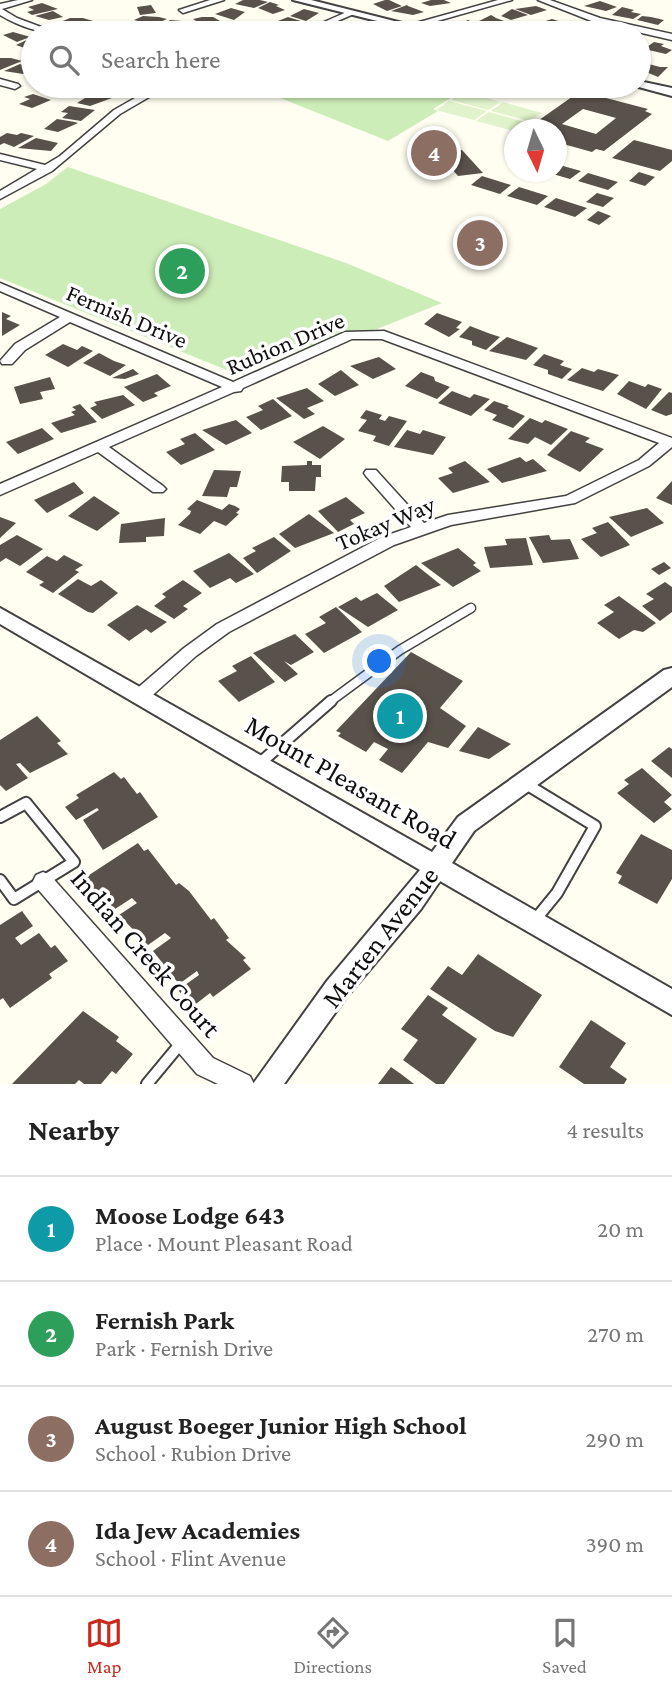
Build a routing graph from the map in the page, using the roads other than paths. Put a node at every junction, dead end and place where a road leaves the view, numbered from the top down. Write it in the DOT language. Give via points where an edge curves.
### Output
graph roads {
  1 [pos="28,0"];
  2 [pos="220,0"];
  3 [pos="298,0"];
  4 [pos="508,0"];
  5 [pos="542,0"];
  6 [pos="0,9"];
  7 [pos="183,10"];
  8 [pos="352,13"];
  9 [pos="332,21"];
  10 [pos="388,21"];
  11 [pos="429,21"];
  12 [pos="601,21"];
  13 [pos="21,22"];
  14 [pos="651,32"];
  15 [pos="672,37"];
  16 [pos="0,82"];
  17 [pos="15,86"];
  18 [pos="651,87"];
  19 [pos="672,92"];
  20 [pos="142,98"];
  21 [pos="0,157"];
  22 [pos="48,169"];
  23 [pos="0,196"];
  24 [pos="0,287"];
  25 [pos="71,316"];
  26 [pos="7,361"];
  27 [pos="236,388"];
  28 [pos="671,443"];
  29 [pos="100,447"];
  30 [pos="371,473"];
  31 [pos="158,489"];
  32 [pos="0,490"];
  33 [pos="420,528"];
  34 [pos="471,608"];
  35 [pos="0,615"];
  36 [pos="669,682"];
  37 [pos="139,697"];
  38 [pos="258,765"];
  39 [pos="524,782"];
  40 [pos="0,817"];
  41 [pos="435,867"];
  42 [pos="0,880"];
  43 [pos="43,881"];
  44 [pos="533,923"];
  45 [pos="672,1003"];
  46 [pos="183,1041"];
  47 [pos="147,1084"];
  48 [pos="242,1084"];
  49 [pos="267,1084"];
  1 -- 6 [label="street"];
  2 -- 7 [label="street"];
  3 -- 8 [label="street"];
  4 -- 11 [label="street"];
  5 -- 12 [label="street"];
  6 -- 13 [label="street"];
  8 -- 9 [label="street"];
  8 -- 10 [label="street"];
  14 -- 15 [label="street"];
  16 -- 17 [label="street"];
  18 -- 19 [label="street"];
  20 -- 22 [label="street" via="117,112"];
  21 -- 22 [label="street"];
  22 -- 23 [label="street"];
  24 -- 25 [label="street, Fernish Drive"];
  25 -- 26 [label="street" via="20,347"];
  25 -- 27 [label="street, Fernish Drive"];
  27 -- 28 [label="street, Rubion Drive" via="350,335 384,335"];
  27 -- 29 [label="street, Rubion Drive"];
  28 -- 33 [label="street, Tokay Way" via="644,463 570,500"];
  29 -- 31 [label="street"];
  29 -- 32 [label="street, Rubion Drive"];
  30 -- 33 [label="street"];
  33 -- 37 [label="street, Tokay Way" via="223,628"];
  34 -- 38 [label="lane" via="388,658 311,716"];
  35 -- 37 [label="street, Mount Pleasant Road"];
  36 -- 39 [label="street, Marten Avenue"];
  37 -- 38 [label="street, Mount Pleasant Road"];
  38 -- 41 [label="street, Mount Pleasant Road"];
  39 -- 41 [label="street, Marten Avenue" via="466,824"];
  39 -- 44 [label="lane" via="595,826 557,893"];
  40 -- 43 [label="lane" via="26,803 74,862"];
  41 -- 44 [label="street, Mount Pleasant Road"];
  41 -- 49 [label="street, Marten Avenue"];
  42 -- 43 [label="lane" via="14,899"];
  43 -- 46 [label="street, Indian Creek Court"];
  44 -- 45 [label="street, Mount Pleasant Road"];
  46 -- 47 [label="lane"];
  46 -- 48 [label="street, Indian Creek Court" via="205,1066"];
}
